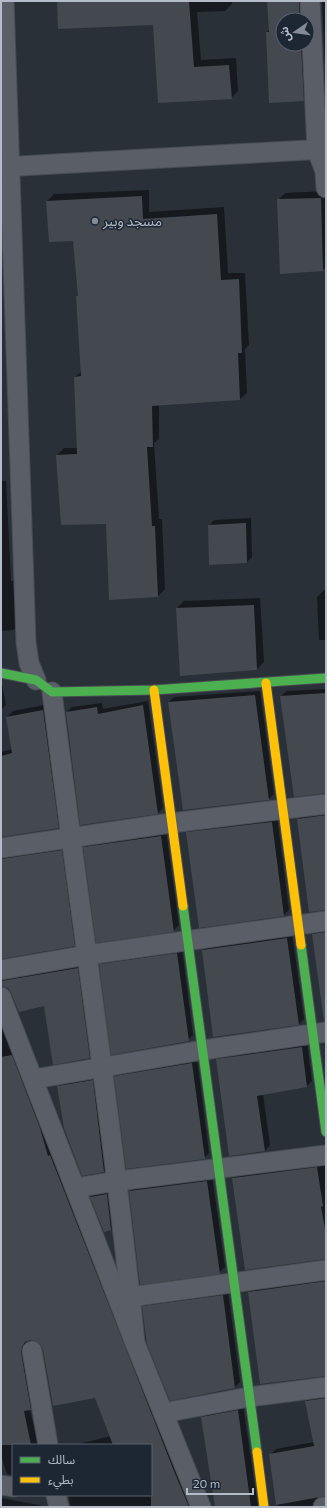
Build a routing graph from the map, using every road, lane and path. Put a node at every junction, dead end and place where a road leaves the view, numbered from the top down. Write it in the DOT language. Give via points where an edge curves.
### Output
graph roads {
  1 [pos="4,1"];
  2 [pos="310,1"];
  3 [pos="321,149"];
  4 [pos="5,166"];
  5 [pos="326,188"];
  6 [pos="1,673"];
  7 [pos="326,678"];
  8 [pos="36,680"];
  9 [pos="266,683"];
  10 [pos="154,690"];
  11 [pos="52,692"];
  12 [pos="326,804"];
  13 [pos="282,809"];
  14 [pos="171,823"];
  15 [pos="70,837"];
  16 [pos="1,848"];
  17 [pos="326,921"];
  18 [pos="298,925"];
  19 [pos="188,940"];
  20 [pos="87,955"];
  21 [pos="1,970"];
  22 [pos="1,997"];
  23 [pos="319,1032"];
  24 [pos="203,1050"];
  25 [pos="102,1067"];
  26 [pos="34,1079"];
  27 [pos="326,1132"];
  28 [pos="326,1155"];
  29 [pos="218,1169"];
  30 [pos="117,1181"];
  31 [pos="75,1188"];
  32 [pos="326,1270"];
  33 [pos="234,1283"];
  34 [pos="130,1297"];
  35 [pos="135,1343"];
  36 [pos="32,1351"];
  37 [pos="326,1387"];
  38 [pos="249,1397"];
  39 [pos="163,1413"];
  40 [pos="48,1444"];
  41 [pos="1,1485"];
  42 [pos="12,1487"];
  43 [pos="201,1507"];
  44 [pos="264,1507"];
  45 [pos="323,1507"];
  46 [pos="326,1507"];
  1 -- 4 [label="street"];
  2 -- 3 [label="street"];
  3 -- 4 [label="street"];
  3 -- 5 [label="street"];
  4 -- 8 [label="street" via="26,642 29,663"];
  6 -- 8 [label="street"];
  7 -- 9 [label="street"];
  8 -- 11 [label="street"];
  9 -- 10 [label="street"];
  9 -- 13 [label="street"];
  10 -- 11 [label="street"];
  10 -- 14 [label="street"];
  11 -- 15 [label="street"];
  12 -- 13 [label="street"];
  13 -- 14 [label="street"];
  13 -- 18 [label="street"];
  14 -- 15 [label="street"];
  14 -- 19 [label="street"];
  15 -- 16 [label="street"];
  15 -- 20 [label="street"];
  17 -- 18 [label="street"];
  18 -- 19 [label="street"];
  18 -- 23 [label="street"];
  19 -- 20 [label="street"];
  19 -- 24 [label="street"];
  20 -- 21 [label="street"];
  20 -- 25 [label="street"];
  22 -- 26 [label="street"];
  23 -- 24 [label="street"];
  23 -- 27 [label="street"];
  24 -- 25 [label="street"];
  24 -- 29 [label="street"];
  25 -- 26 [label="street"];
  25 -- 30 [label="street"];
  26 -- 31 [label="street"];
  28 -- 29 [label="street"];
  29 -- 30 [label="street"];
  29 -- 33 [label="street"];
  30 -- 31 [label="street"];
  30 -- 34 [label="street"];
  31 -- 35 [label="street"];
  32 -- 33 [label="street"];
  33 -- 34 [label="street"];
  33 -- 38 [label="street"];
  34 -- 35 [label="street"];
  35 -- 39 [label="street"];
  36 -- 40 [label="street"];
  37 -- 38 [label="street"];
  38 -- 39 [label="street"];
  38 -- 44 [label="street"];
  39 -- 43 [label="street"];
  41 -- 42 [label="street"];
  45 -- 46 [label="street"];
}
